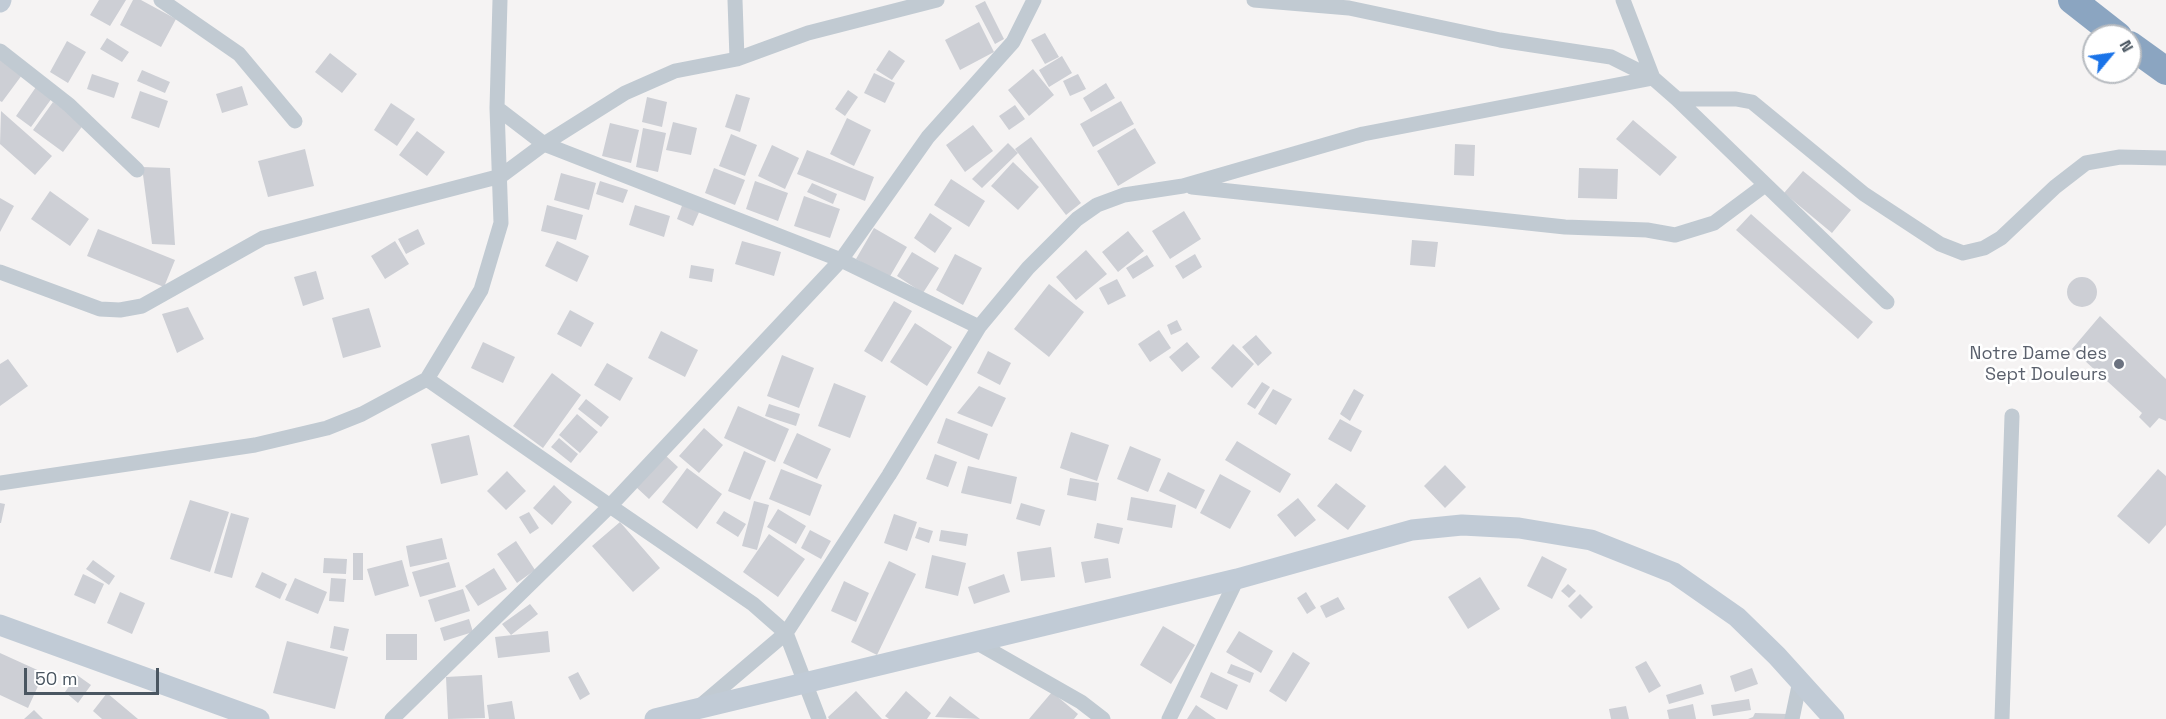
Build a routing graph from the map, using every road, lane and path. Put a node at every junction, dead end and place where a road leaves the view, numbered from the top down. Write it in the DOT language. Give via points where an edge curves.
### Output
graph roads {
  1 [pos="161,0"];
  2 [pos="735,0"];
  3 [pos="937,0"];
  4 [pos="1034,0"];
  5 [pos="1254,0"];
  6 [pos="1623,0"];
  7 [pos="2072,0"];
  8 [pos="499,1"];
  9 [pos="2103,24"];
  10 [pos="0,51"];
  11 [pos="2142,54"];
  12 [pos="737,59"];
  13 [pos="2166,71"];
  14 [pos="1653,78"];
  15 [pos="1677,99"];
  16 [pos="497,108"];
  17 [pos="295,121"];
  18 [pos="544,144"];
  19 [pos="2166,158"];
  20 [pos="137,170"];
  21 [pos="501,176"];
  22 [pos="1765,185"];
  23 [pos="1183,186"];
  24 [pos="841,260"];
  25 [pos="0,272"];
  26 [pos="1887,302"];
  27 [pos="979,327"];
  28 [pos="427,379"];
  29 [pos="2012,416"];
  30 [pos="0,483"];
  31 [pos="610,506"];
  32 [pos="1237,579"];
  33 [pos="0,625"];
  34 [pos="786,633"];
  35 [pos="974,641"];
  36 [pos="1800,681"];
  37 [pos="806,683"];
  38 [pos="697,709"];
  39 [pos="229,715"];
  40 [pos="259,719"];
  41 [pos="392,719"];
  42 [pos="654,719"];
  43 [pos="819,719"];
  44 [pos="1103,719"];
  45 [pos="1169,719"];
  46 [pos="1792,719"];
  47 [pos="1834,719"];
  48 [pos="2002,719"];
  1 -- 17 [label="street" via="239,54"];
  2 -- 12 [label="street"];
  3 -- 12 [label="street" via="808,33"];
  4 -- 24 [label="street" via="1013,42 928,137"];
  5 -- 14 [label="street" via="1349,8 1500,40 1603,55"];
  6 -- 14 [label="street"];
  7 -- 9 [label="highway"];
  8 -- 16 [label="street"];
  10 -- 20 [label="street" via="76,111"];
  11 -- 13 [label="highway"];
  12 -- 18 [label="street" via="675,71 625,93"];
  14 -- 15 [label="street"];
  14 -- 23 [label="street" via="1363,134"];
  15 -- 19 [label="street" via="1752,102 1864,194 1940,244 1963,253 1984,248 2001,238 2086,163 2120,157"];
  15 -- 22 [label="street"];
  16 -- 18 [label="street"];
  16 -- 21 [label="street"];
  18 -- 21 [label="street"];
  18 -- 24 [label="street"];
  21 -- 25 [label="street" via="263,238 142,306 100,309"];
  21 -- 28 [label="street" via="501,223 481,290"];
  22 -- 23 [label="street" via="1714,223 1675,235 1564,227"];
  22 -- 26 [label="street"];
  23 -- 27 [label="street" via="1124,195 1097,205 1077,219 1028,268"];
  24 -- 27 [label="street"];
  24 -- 31 [label="street"];
  27 -- 34 [label="street"];
  28 -- 30 [label="street" via="327,428 255,445"];
  28 -- 31 [label="street"];
  29 -- 48 [label="street"];
  31 -- 34 [label="street" via="753,604"];
  31 -- 41 [label="street"];
  32 -- 35 [label="main road"];
  32 -- 36 [label="main road" via="1412,530 1452,526 1519,528 1591,540 1674,573 1737,617"];
  32 -- 45 [label="street"];
  33 -- 39 [label="main road"];
  34 -- 37 [label="street"];
  34 -- 38 [label="street"];
  35 -- 37 [label="main road"];
  35 -- 44 [label="street" via="1081,702"];
  36 -- 46 [label="street"];
  36 -- 47 [label="main road"];
  37 -- 38 [label="main road"];
  37 -- 43 [label="street"];
  38 -- 42 [label="main road"];
  39 -- 40 [label="main road"];
}
